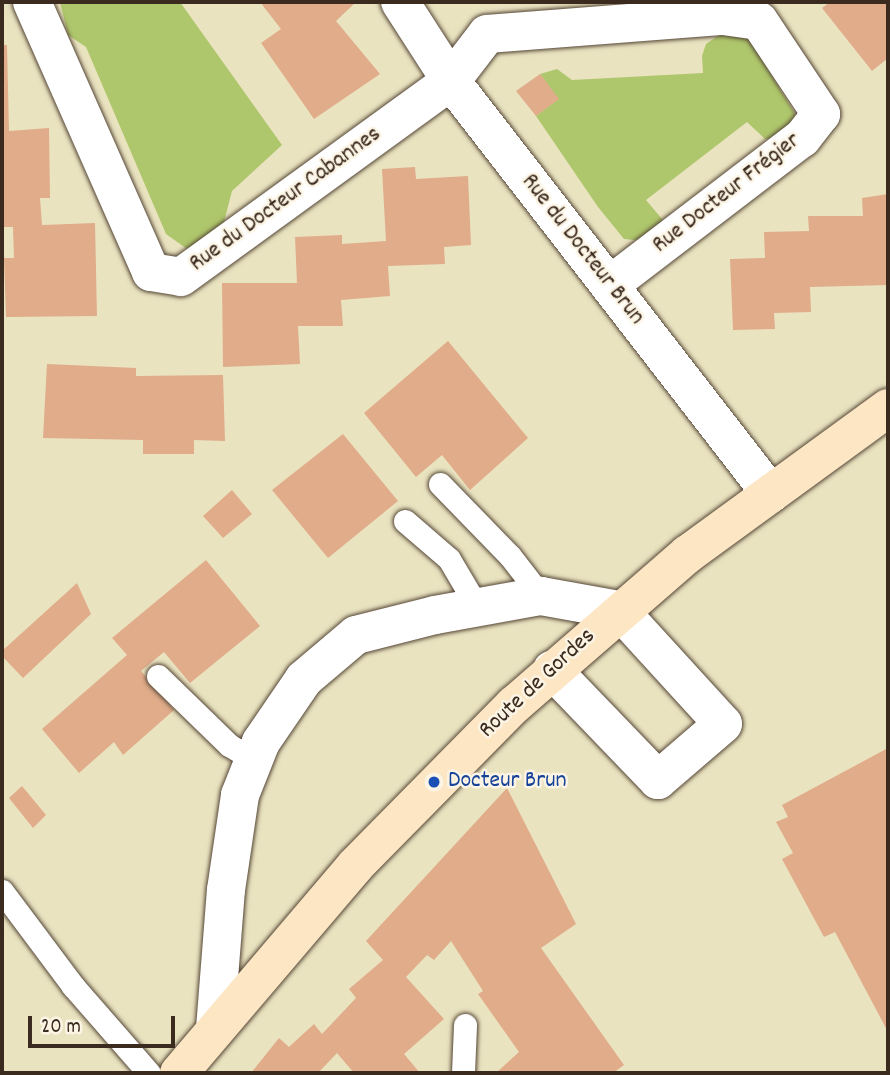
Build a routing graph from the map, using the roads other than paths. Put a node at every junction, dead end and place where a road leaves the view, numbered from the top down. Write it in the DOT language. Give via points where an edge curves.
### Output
graph roads {
  1 [pos="32,2"];
  2 [pos="400,2"];
  3 [pos="451,81"];
  4 [pos="610,285"];
  5 [pos="888,408"];
  6 [pos="440,484"];
  7 [pos="771,494"];
  8 [pos="405,521"];
  9 [pos="541,596"];
  10 [pos="478,608"];
  11 [pos="620,610"];
  12 [pos="552,670"];
  13 [pos="158,676"];
  14 [pos="254,760"];
  15 [pos="2,891"];
  16 [pos="465,1025"];
  17 [pos="215,1029"];
  18 [pos="149,1073"];
  19 [pos="179,1073"];
  20 [pos="463,1073"];
  1 -- 3 [label="street, Rue du Docteur Cabannes" via="151,272 181,277"];
  2 -- 3 [label="street, Rue du Docteur Brun"];
  3 -- 4 [label="street, Rue du Docteur Brun"];
  3 -- 4 [label="street, Rue Docteur Frégier" via="487,34 723,16 759,22 821,114 802,138"];
  4 -- 7 [label="street, Rue du Docteur Brun"];
  5 -- 7 [label="street, Route de Gordes"];
  6 -- 9 [label="lane" via="510,556"];
  7 -- 11 [label="street, Route de Gordes"];
  8 -- 10 [label="lane" via="449,559"];
  9 -- 10 [label="street"];
  9 -- 11 [label="street"];
  10 -- 14 [label="street" via="356,635 304,679"];
  11 -- 12 [label="street, Route de Gordes"];
  11 -- 12 [label="street" via="723,724 658,780"];
  12 -- 17 [label="street, Route de Gordes" via="434,782 356,865"];
  13 -- 14 [label="lane" via="229,745"];
  14 -- 17 [label="street" via="240,795 226,890"];
  15 -- 18 [label="lane" via="74,986"];
  16 -- 20 [label="lane"];
  17 -- 19 [label="street, Route de Gordes"];
}
